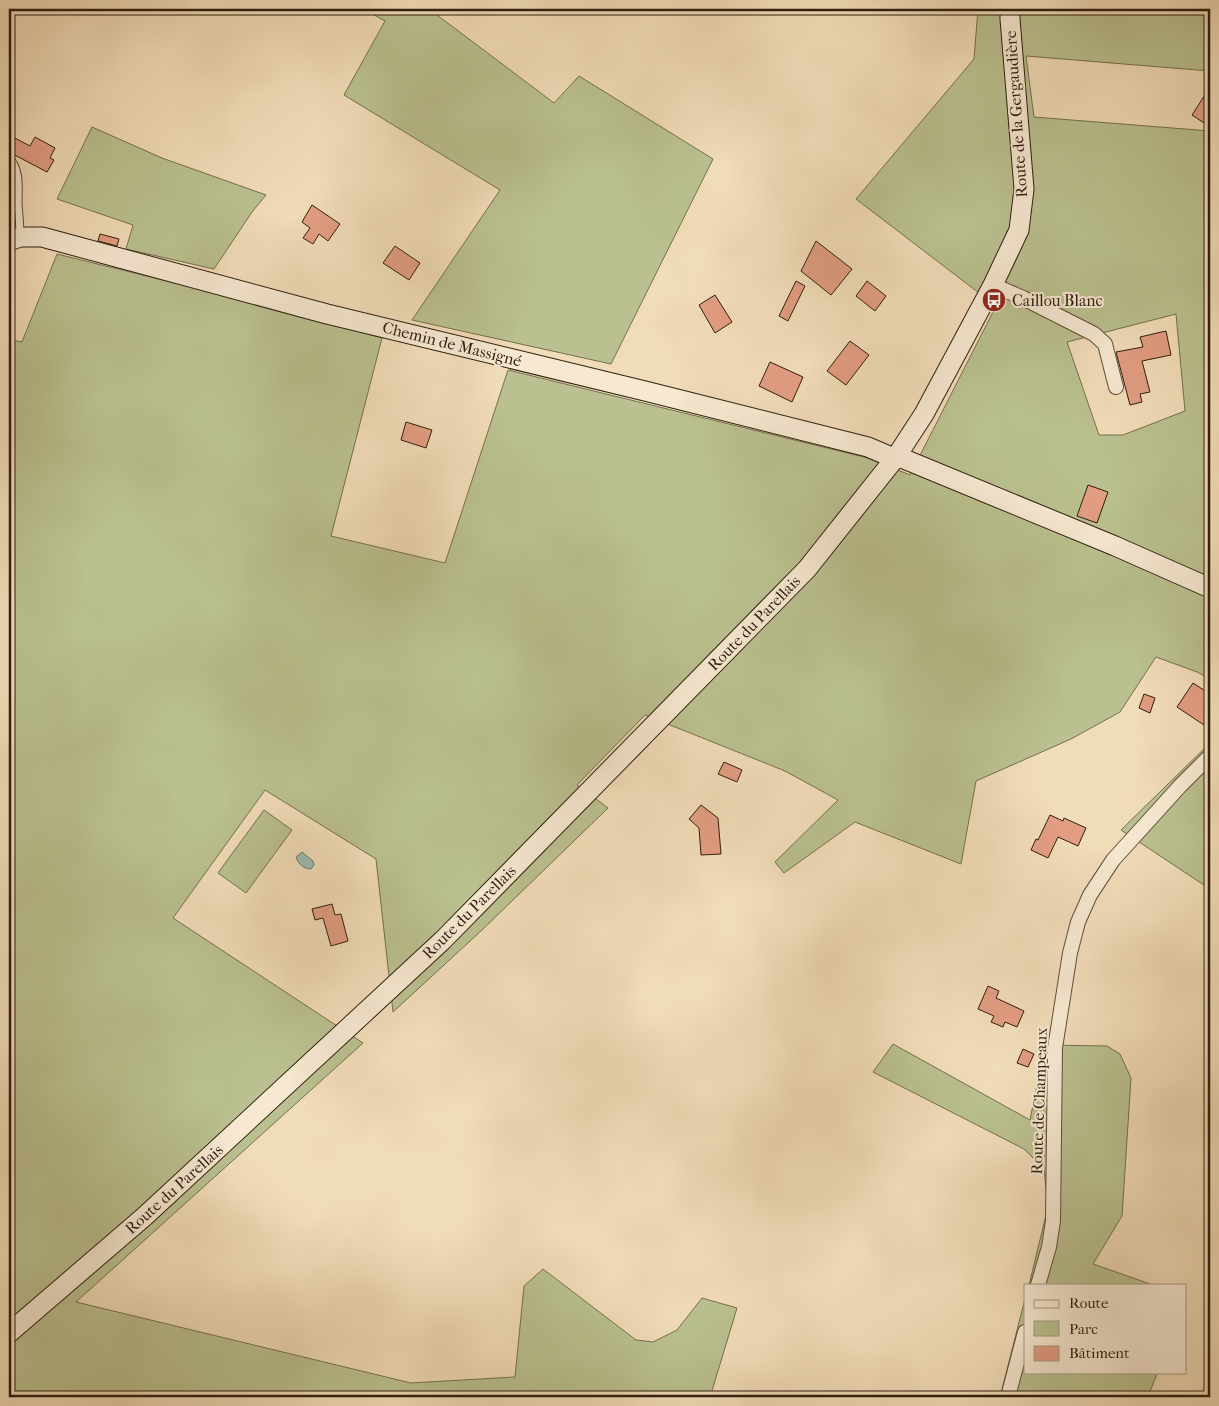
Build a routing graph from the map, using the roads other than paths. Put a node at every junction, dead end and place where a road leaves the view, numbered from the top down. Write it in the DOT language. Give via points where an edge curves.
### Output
graph roads {
  1 [pos="1010,9"];
  2 [pos="9,158"];
  3 [pos="15,239"];
  4 [pos="993,285"];
  5 [pos="1116,387"];
  6 [pos="896,457"];
  7 [pos="1210,588"];
  8 [pos="1210,756"];
  9 [pos="1038,1284"];
  10 [pos="9,1333"];
  11 [pos="1024,1336"];
  12 [pos="1008,1397"];
  1 -- 4 [label="street, Route de la Gergaudière" via="1024,190 1018,230"];
  2 -- 3 [label="lane" via="19,183"];
  3 -- 6 [label="street, Chemin de Massigné" via="42,237 327,314 858,444"];
  4 -- 5 [label="street" via="1094,334 1105,344"];
  4 -- 6 [label="street, Route de la Gergaudière" via="924,414"];
  6 -- 7 [label="street, Chemin de Massigné"];
  6 -- 10 [label="street, Route du Parellais" via="807,569 443,940 145,1216"];
  8 -- 9 [label="street, Route de Champeaux" via="1113,860 1090,895 1078,922 1055,1048 1054,1221"];
  11 -- 12 [label="street"];
}
